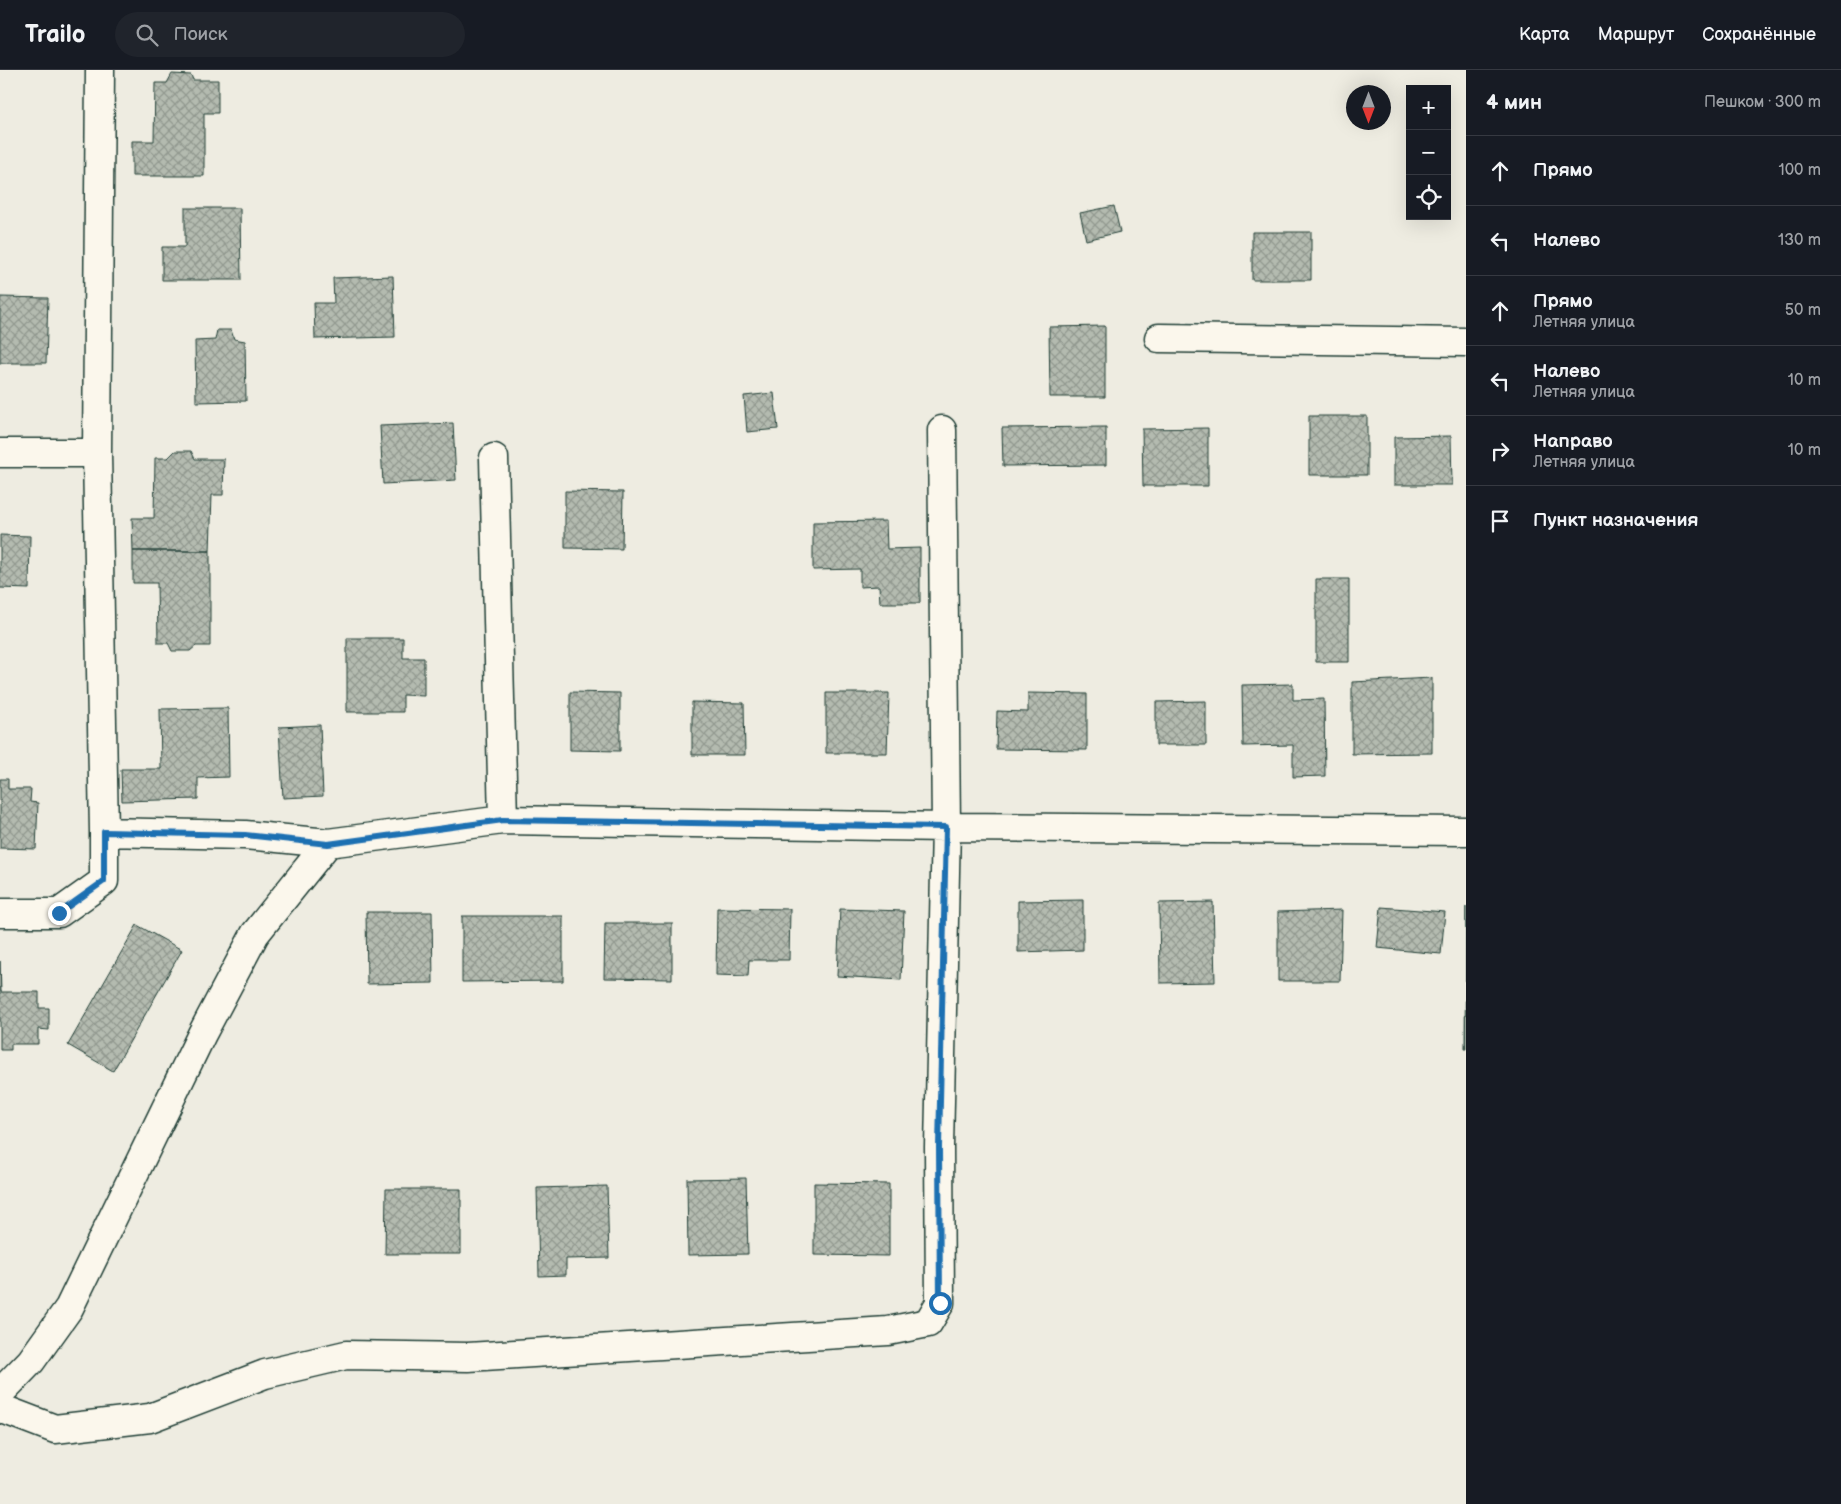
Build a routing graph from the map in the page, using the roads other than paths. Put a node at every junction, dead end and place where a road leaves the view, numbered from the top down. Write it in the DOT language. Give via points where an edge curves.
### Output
graph roads {
  1 [pos="100,70"];
  2 [pos="1159,338"];
  3 [pos="1466,342"];
  4 [pos="942,430"];
  5 [pos="97,453"];
  6 [pos="0,454"];
  7 [pos="494,458"];
  8 [pos="503,820"];
  9 [pos="946,827"];
  10 [pos="1466,831"];
  11 [pos="104,832"];
  12 [pos="328,844"];
  13 [pos="0,913"];
  14 [pos="0,1394"];
  15 [pos="0,1408"];
  1 -- 5 [label="street"];
  2 -- 3 [label="street"];
  4 -- 9 [label="street"];
  5 -- 6 [label="street"];
  5 -- 11 [label="street"];
  7 -- 8 [label="street"];
  8 -- 9 [label="street"];
  8 -- 12 [label="street"];
  9 -- 10 [label="street"];
  9 -- 15 [label="street" via="939,1147 940,1303 928,1323 888,1331 468,1357 346,1355 265,1374 150,1418 55,1429"];
  11 -- 12 [label="street" via="245,835"];
  11 -- 13 [label="street" via="104,881 59,913"];
  12 -- 14 [label="street" via="255,934 202,1034 69,1308 32,1361"];
}
